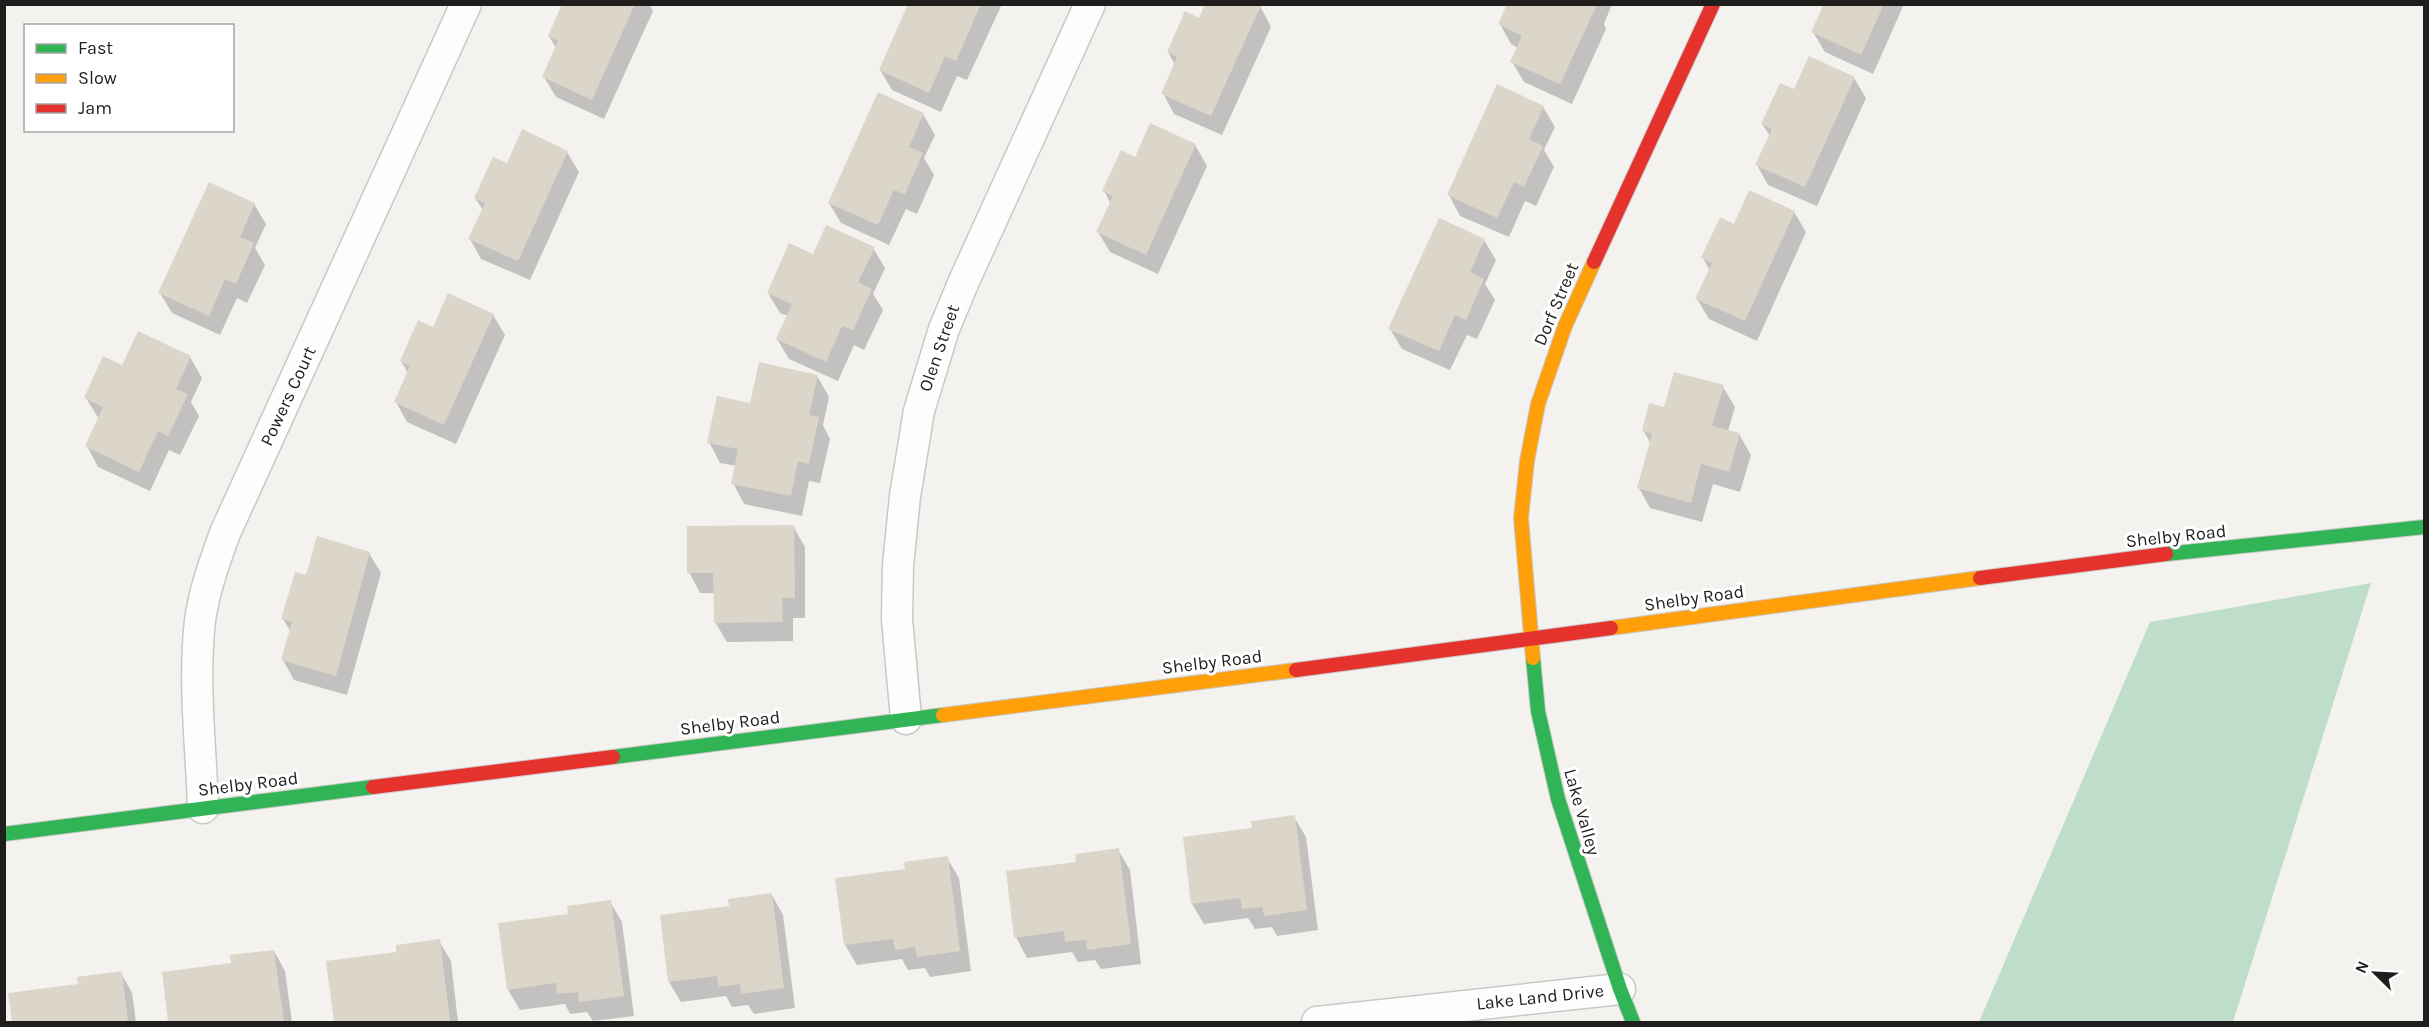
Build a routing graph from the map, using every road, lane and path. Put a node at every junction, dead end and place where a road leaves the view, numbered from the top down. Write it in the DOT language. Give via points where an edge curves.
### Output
graph roads {
  1 [pos="466,4"];
  2 [pos="1090,4"];
  3 [pos="1713,4"];
  4 [pos="2424,527"];
  5 [pos="1531,640"];
  6 [pos="906,719"];
  7 [pos="203,808"];
  8 [pos="4,834"];
  9 [pos="1620,989"];
  10 [pos="1317,1023"];
  11 [pos="1633,1023"];
  1 -- 7 [label="street, Powers Court" via="225,533 209,579 200,619 198,655"];
  2 -- 6 [label="street, Olen Street" via="964,281 944,329 919,411 898,566 897,619"];
  3 -- 5 [label="street, Dorf Street" via="1564,326 1541,395 1527,461 1521,518"];
  4 -- 5 [label="street, Shelby Road" via="2160,555"];
  5 -- 6 [label="street, Shelby Road"];
  5 -- 9 [label="street, Lake Valley" via="1538,711 1558,799"];
  6 -- 7 [label="street, Shelby Road"];
  7 -- 8 [label="street, Shelby Road"];
  9 -- 10 [label="street, Lake Land Drive"];
  9 -- 11 [label="street, Lake Valley"];
}
